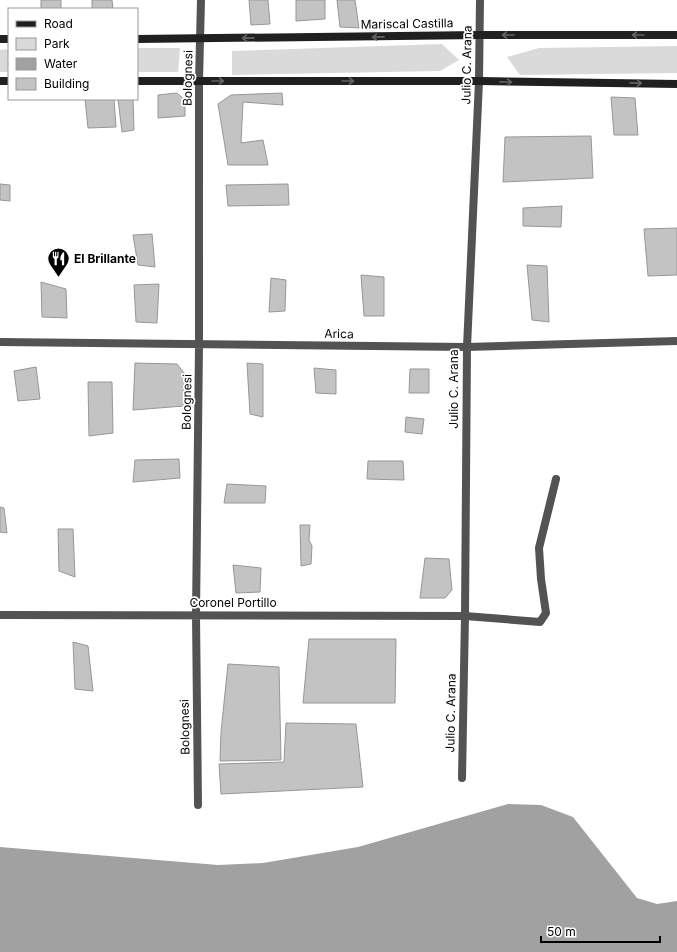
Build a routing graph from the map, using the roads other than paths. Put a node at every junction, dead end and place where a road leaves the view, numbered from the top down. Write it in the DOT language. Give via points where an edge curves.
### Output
graph roads {
  1 [pos="201,0"];
  2 [pos="480,0"];
  3 [pos="480,35"];
  4 [pos="677,35"];
  5 [pos="138,39"];
  6 [pos="201,39"];
  7 [pos="138,81"];
  8 [pos="200,81"];
  9 [pos="479,81"];
  10 [pos="677,84"];
  11 [pos="677,341"];
  12 [pos="0,342"];
  13 [pos="199,344"];
  14 [pos="467,347"];
  15 [pos="556,479"];
  16 [pos="0,614"];
  17 [pos="196,615"];
  18 [pos="465,616"];
  19 [pos="462,778"];
  20 [pos="198,805"];
  1 -- 6 [label="street, Bolognesi"];
  2 -- 3 [label="street, Julio C. Arana"];
  4 -- 3 [label="main road, Mariscal Castilla, one-way"];
  3 -- 6 [label="main road, Mariscal Castilla, one-way"];
  3 -- 9 [label="street, Julio C. Arana"];
  5 -- 6 [label="main road, Mariscal Castilla"];
  6 -- 8 [label="street, Bolognesi"];
  7 -- 8 [label="main road"];
  8 -- 9 [label="main road, one-way"];
  8 -- 13 [label="street, Bolognesi"];
  9 -- 10 [label="main road, one-way"];
  9 -- 14 [label="street, Julio C. Arana"];
  11 -- 14 [label="street, Arica"];
  12 -- 13 [label="street, Arica"];
  13 -- 14 [label="street, Arica"];
  13 -- 17 [label="street, Bolognesi"];
  14 -- 18 [label="street, Julio C. Arana"];
  15 -- 18 [label="street, Coronel Portillo" via="539,548 540,579 546,613 540,622"];
  16 -- 17 [label="street, Coronel Portillo"];
  17 -- 18 [label="street, Coronel Portillo"];
  17 -- 20 [label="street, Bolognesi"];
  18 -- 19 [label="street, Julio C. Arana"];
}
